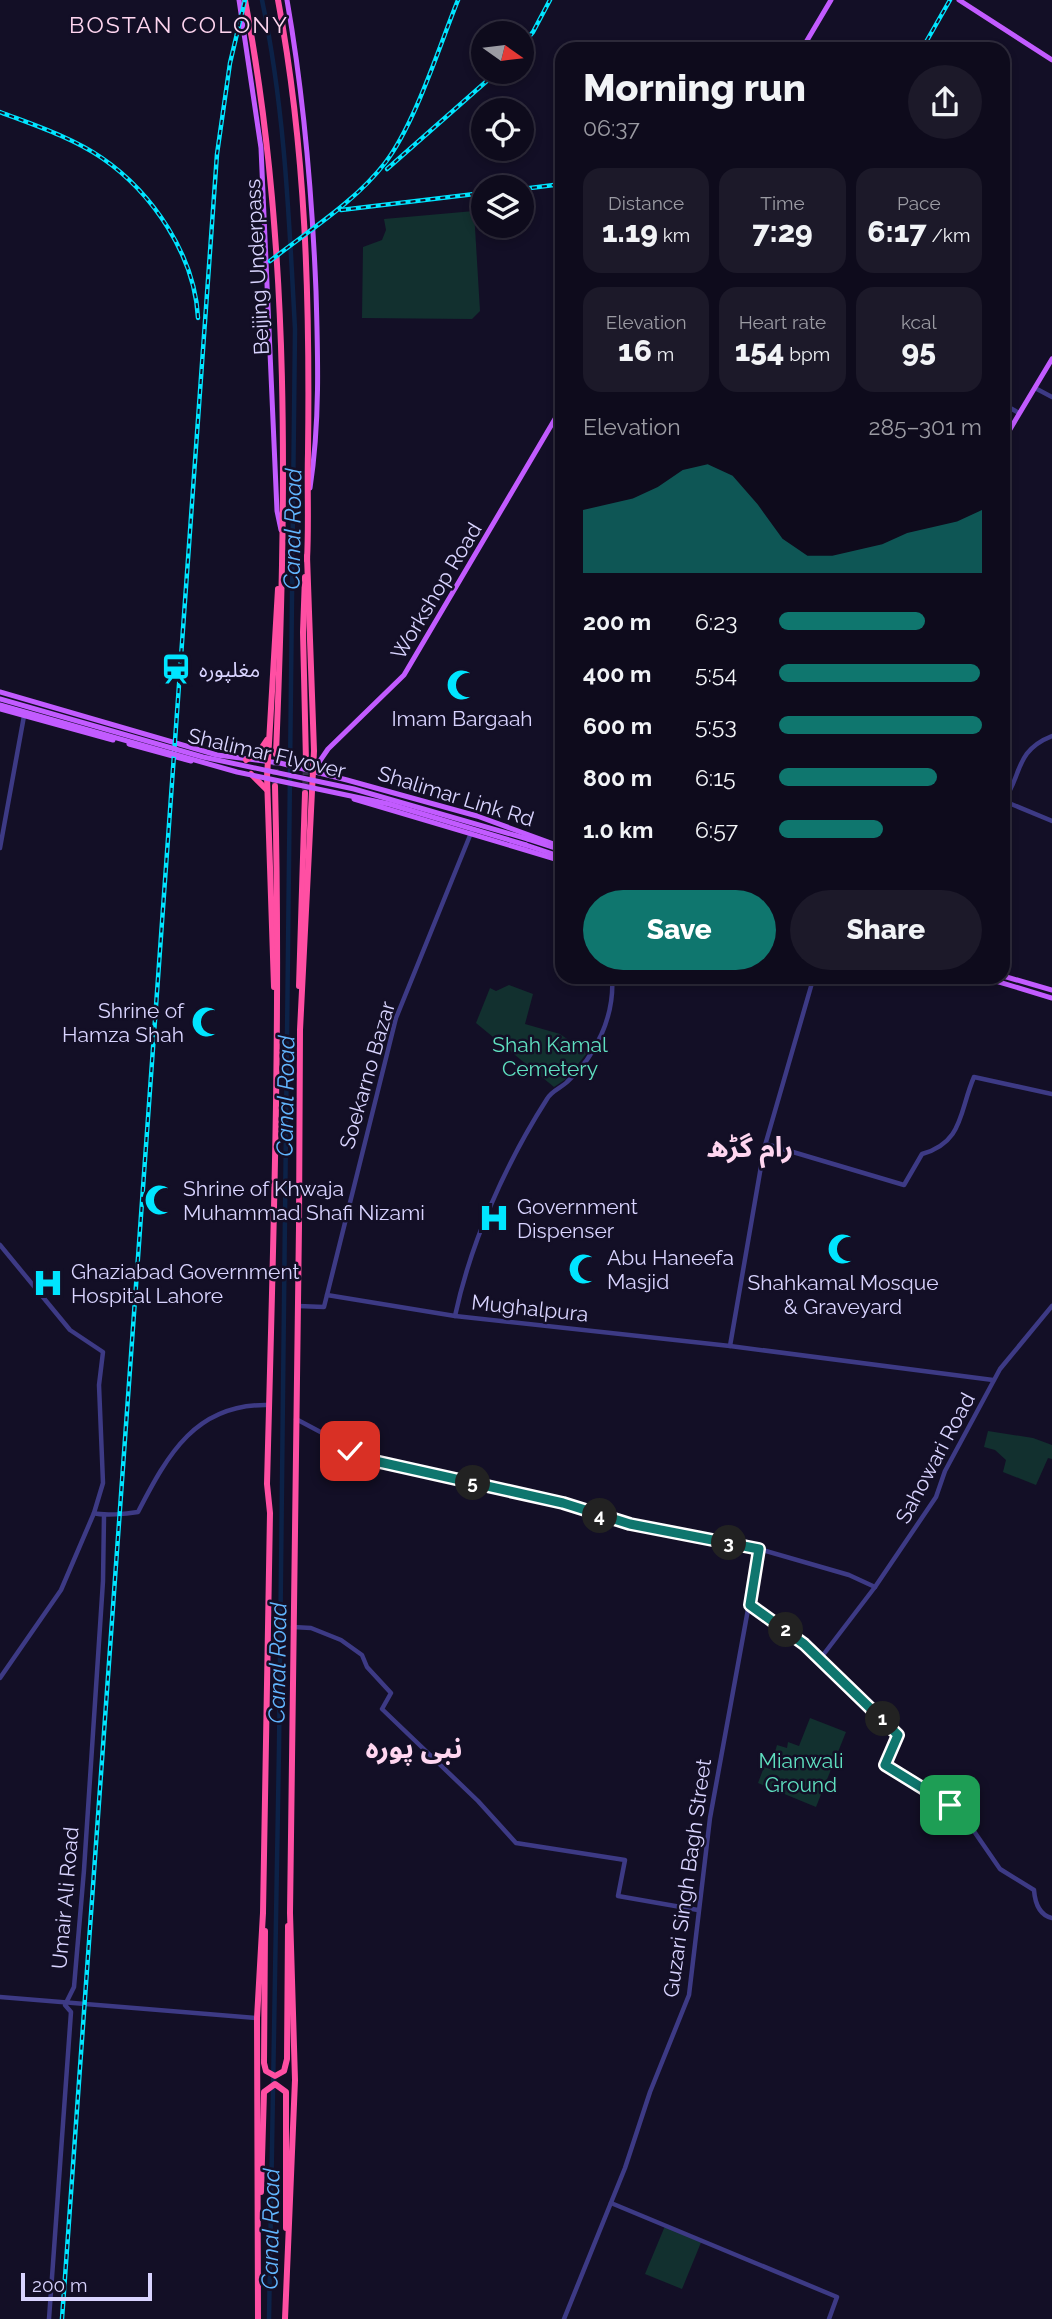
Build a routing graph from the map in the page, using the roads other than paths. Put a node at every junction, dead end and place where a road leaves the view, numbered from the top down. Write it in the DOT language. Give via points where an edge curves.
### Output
graph roads {
  1 [pos="239,0"];
  2 [pos="245,0"];
  3 [pos="278,0"];
  4 [pos="287,0"];
  5 [pos="831,0"];
  6 [pos="958,0"];
  7 [pos="806,42"];
  8 [pos="1052,60"];
  9 [pos="1052,359"];
  10 [pos="1035,387"];
  11 [pos="1052,397"];
  12 [pos="1010,408"];
  13 [pos="1019,414"];
  14 [pos="555,419"];
  15 [pos="1010,429"];
  16 [pos="309,495"];
  17 [pos="281,533"];
  18 [pos="307,556"];
  19 [pos="281,569"];
  20 [pos="0,692"];
  21 [pos="0,699"];
  22 [pos="0,707"];
  23 [pos="24,716"];
  24 [pos="1052,736"];
  25 [pos="269,737"];
  26 [pos="177,743"];
  27 [pos="276,754"];
  28 [pos="175,757"];
  29 [pos="246,760"];
  30 [pos="268,761"];
  31 [pos="306,762"];
  32 [pos="313,771"];
  33 [pos="250,774"];
  34 [pos="267,777"];
  35 [pos="277,783"];
  36 [pos="1010,787"];
  37 [pos="313,788"];
  38 [pos="267,790"];
  39 [pos="305,793"];
  40 [pos="1010,804"];
  41 [pos="1052,821"];
  42 [pos="471,832"];
  43 [pos="527,842"];
  44 [pos="555,846"];
  45 [pos="0,848"];
  46 [pos="555,848"];
  47 [pos="555,856"];
  48 [pos="555,857"];
  49 [pos="1010,978"];
  50 [pos="611,984"];
  51 [pos="812,984"];
  52 [pos="1006,984"];
  53 [pos="1052,990"];
  54 [pos="1052,998"];
  55 [pos="276,1020"];
  56 [pos="300,1030"];
  57 [pos="1052,1094"];
  58 [pos="766,1144"];
  59 [pos="0,1245"];
  60 [pos="327,1295"];
  61 [pos="297,1306"];
  62 [pos="1052,1306"];
  63 [pos="455,1316"];
  64 [pos="730,1346"];
  65 [pos="993,1380"];
  66 [pos="270,1405"];
  67 [pos="296,1419"];
  68 [pos="94,1513"];
  69 [pos="104,1516"];
  70 [pos="759,1549"];
  71 [pos="876,1587"];
  72 [pos="750,1605"];
  73 [pos="293,1627"];
  74 [pos="820,1659"];
  75 [pos="0,1678"];
  76 [pos="698,1910"];
  77 [pos="263,1913"];
  78 [pos="290,1913"];
  79 [pos="1052,1918"];
  80 [pos="0,1997"];
  81 [pos="65,2003"];
  82 [pos="257,2018"];
  83 [pos="611,2203"];
  84 [pos="258,2218"];
  85 [pos="286,2251"];
  86 [pos="49,2319"];
  87 [pos="258,2319"];
  88 [pos="285,2319"];
  89 [pos="564,2319"];
  90 [pos="829,2319"];
  1 -- 17 [label="main road" via="261,148"];
  2 -- 17 [label="highway, Beijing Underpass" via="270,170 280,356"];
  3 -- 16 [label="highway" via="303,198 310,366"];
  4 -- 16 [label="main road" via="307,142 314,248 317,440"];
  5 -- 7 [label="main road"];
  6 -- 8 [label="main road"];
  9 -- 10 [label="main road"];
  10 -- 11 [label="street"];
  10 -- 13 [label="main road"];
  12 -- 13 [label="street"];
  13 -- 15 [label="main road"];
  14 -- 32 [label="main road, Workshop Road" via="404,675 328,749"];
  16 -- 18 [label="highway"];
  17 -- 19 [label="highway, Beijing Underpass"];
  18 -- 31 [label="highway" via="303,632"];
  18 -- 32 [label="highway"];
  19 -- 25 [label="highway"];
  19 -- 27 [label="highway"];
  20 -- 26 [label="main road, Shalimar Link Rd"];
  21 -- 43 [label="main road, Shalimar Flyover, bridge" via="203,757 354,789"];
  22 -- 23 [label="main road, Shalimar Link Rd"];
  22 -- 43 [label="main road, Shalimar Flyover, bridge" via="237,772 389,804"];
  23 -- 28 [label="main road, Shalimar Link Rd"];
  23 -- 45 [label="street"];
  24 -- 36 [label="street" via="1036,742"];
  25 -- 29 [label="highway"];
  25 -- 30 [label="highway"];
  26 -- 28 [label="main road"];
  26 -- 29 [label="main road, Shalimar Link Rd"];
  28 -- 33 [label="main road, Shalimar Link Rd"];
  29 -- 30 [label="main road, Shalimar Link Rd"];
  30 -- 32 [label="main road, Shalimar Link Rd"];
  30 -- 34 [label="highway"];
  32 -- 37 [label="highway"];
  32 -- 44 [label="main road, Shalimar Link Rd" via="477,816"];
  33 -- 34 [label="main road, Shalimar Link Rd"];
  33 -- 38 [label="highway"];
  34 -- 35 [label="main road, Shalimar Link Rd"];
  34 -- 38 [label="highway"];
  35 -- 37 [label="main road, Shalimar Link Rd, bridge"];
  35 -- 55 [label="highway"];
  37 -- 42 [label="main road, Shalimar Link Rd"];
  37 -- 56 [label="highway"];
  38 -- 55 [label="highway"];
  39 -- 56 [label="highway"];
  40 -- 41 [label="street"];
  42 -- 48 [label="main road, Shalimar Link Rd"];
  42 -- 60 [label="street, Soekarno Bazar" via="396,1018"];
  43 -- 46 [label="main road, Shalimar Link Rd"];
  43 -- 47 [label="main road"];
  49 -- 53 [label="main road"];
  50 -- 63 [label="street" via="607,1017 596,1046 568,1082 548,1095 519,1148 484,1224"];
  51 -- 58 [label="street"];
  52 -- 54 [label="main road"];
  55 -- 66 [label="highway"];
  56 -- 61 [label="highway"];
  57 -- 58 [label="street" via="974,1077 953,1136 922,1154 904,1185"];
  58 -- 64 [label="street"];
  59 -- 68 [label="street" via="70,1330 103,1352 99,1385 103,1483"];
  60 -- 61 [label="street" via="324,1307"];
  60 -- 63 [label="street, Mughalpura"];
  61 -- 67 [label="highway"];
  62 -- 65 [label="street, Sahowari Road"];
  63 -- 64 [label="street, Mughalpura"];
  64 -- 65 [label="street, Mughalpura"];
  65 -- 71 [label="street, Sahowari Road" via="936,1497"];
  66 -- 69 [label="street" via="243,1405 202,1420 173,1451 138,1512"];
  66 -- 77 [label="highway"];
  67 -- 70 [label="street" via="375,1461 563,1503 630,1524"];
  67 -- 73 [label="highway"];
  68 -- 69 [label="street"];
  68 -- 75 [label="street" via="61,1590"];
  69 -- 81 [label="street, Umair Ali Road" via="86,1842 74,1987"];
  70 -- 71 [label="street"];
  70 -- 72 [label="street, Guzari Singh Bagh Street"];
  71 -- 74 [label="street, Sahowari Road"];
  72 -- 74 [label="street"];
  72 -- 76 [label="street, Guzari Singh Bagh Street" via="709,1818"];
  73 -- 76 [label="street" via="320,1631 362,1655 391,1693 382,1709 516,1843 625,1860 618,1896"];
  73 -- 78 [label="highway"];
  74 -- 79 [label="street" via="898,1735 885,1765 951,1807 969,1824 991,1860 1034,1890 1037,1906"];
  76 -- 83 [label="street, Guzari Singh Bagh Street" via="689,1995"];
  77 -- 78 [label="highway" via="264,2068 275,2076 285,2068"];
  77 -- 82 [label="highway"];
  78 -- 85 [label="highway" via="295,2080"];
  80 -- 81 [label="street"];
  81 -- 82 [label="street"];
  81 -- 86 [label="street, Umair Ali Road" via="71,2012"];
  82 -- 84 [label="highway"];
  83 -- 89 [label="street, Guzari Singh Bagh Street"];
  83 -- 90 [label="street" via="837,2297"];
  84 -- 85 [label="highway" via="264,2092 275,2084 286,2092"];
  84 -- 87 [label="highway"];
  85 -- 88 [label="highway"];
}
